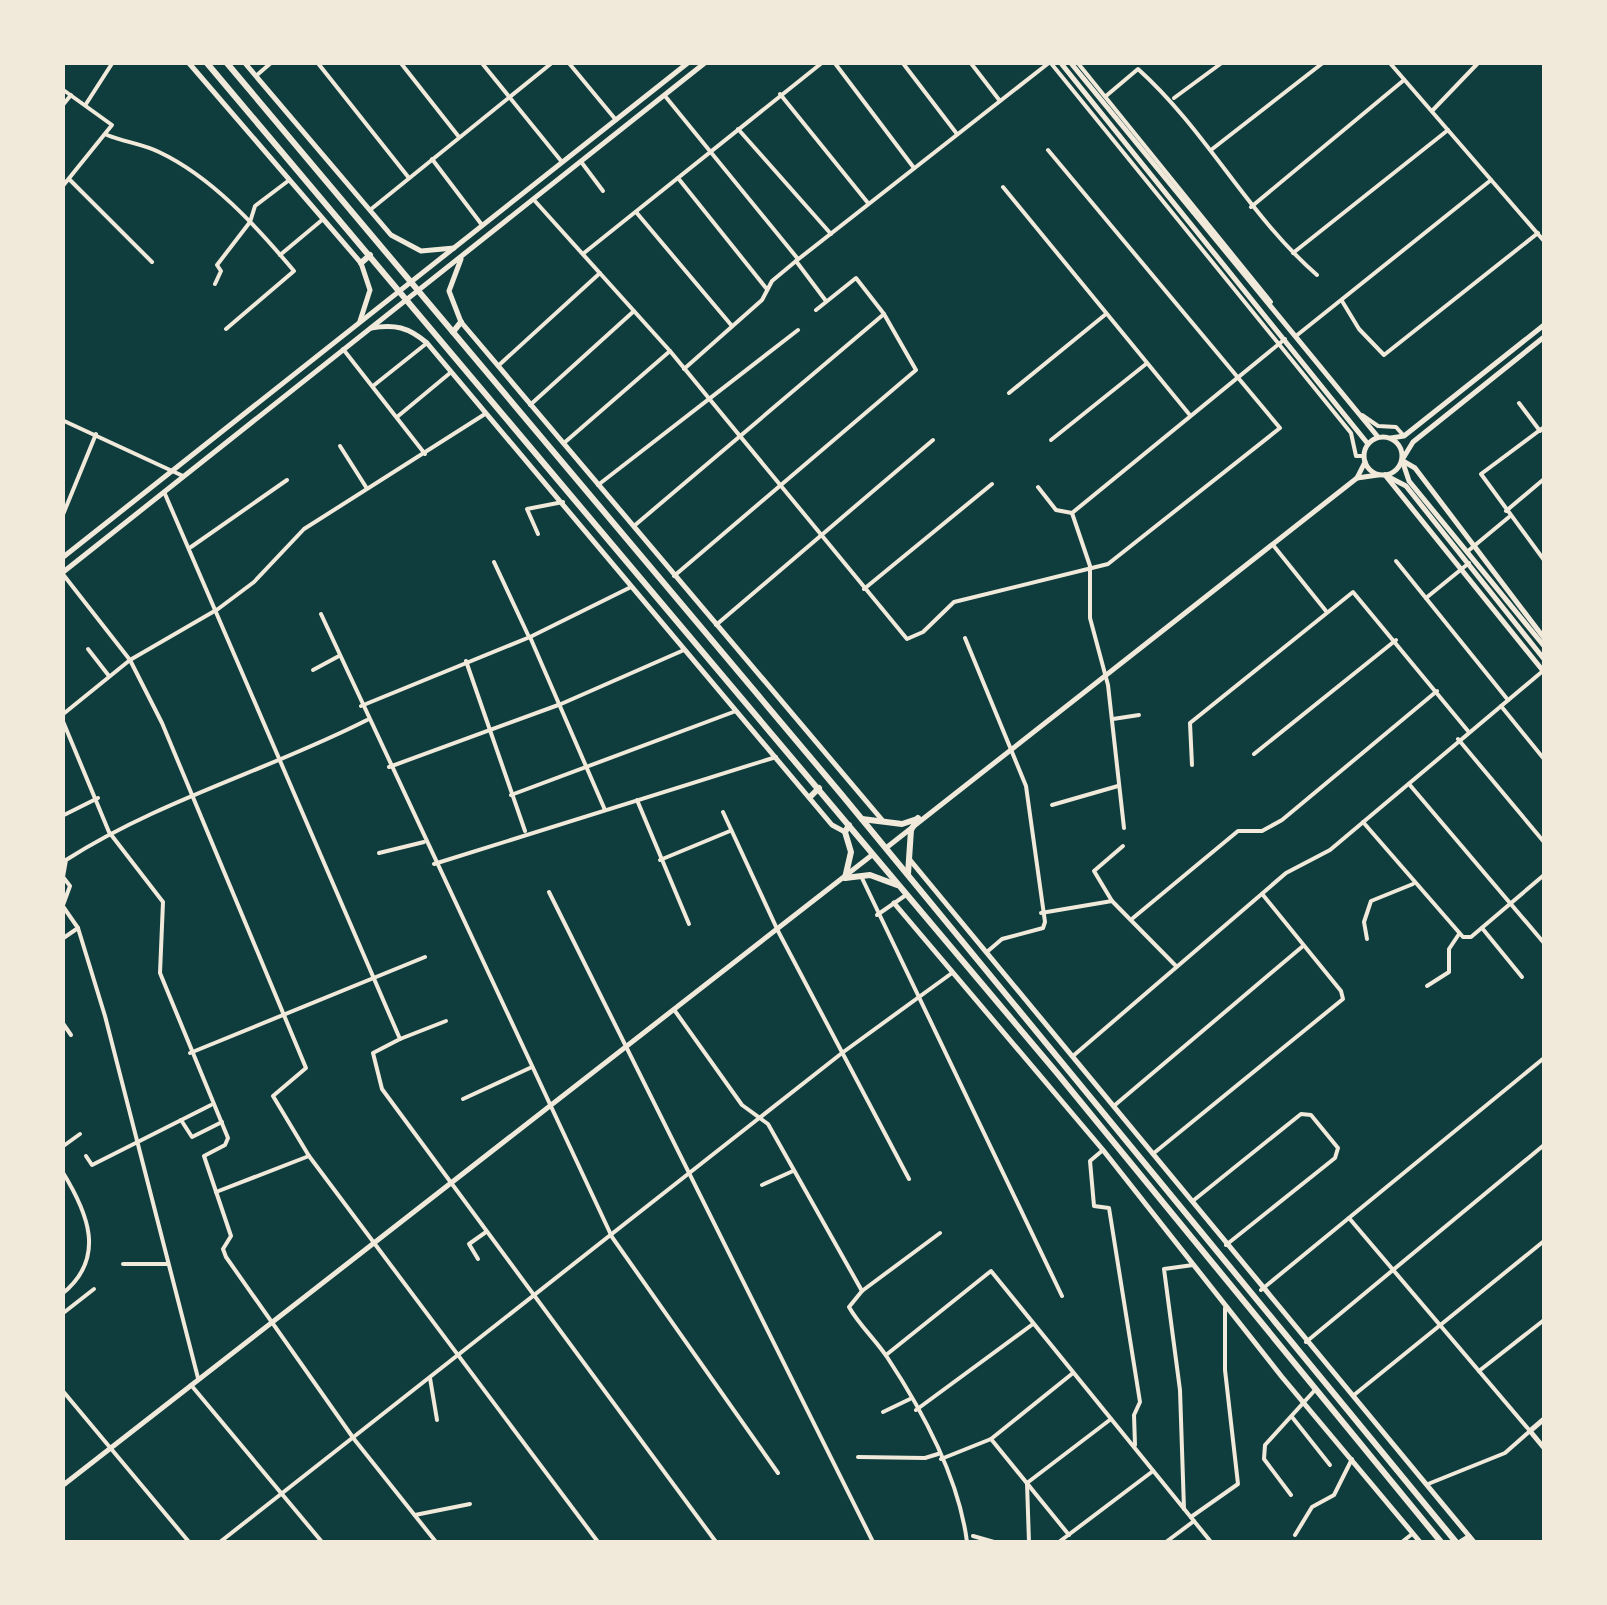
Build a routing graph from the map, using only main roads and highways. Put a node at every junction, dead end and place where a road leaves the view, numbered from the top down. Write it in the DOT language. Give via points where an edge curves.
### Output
graph roads {
  1 [pos="188,62"];
  2 [pos="206,62"];
  3 [pos="226,62"];
  4 [pos="244,62"];
  5 [pos="689,62"];
  6 [pos="706,62"];
  7 [pos="1060,62"];
  8 [pos="1073,62"];
  9 [pos="391,235"];
  10 [pos="382,244"];
  11 [pos="457,248"];
  12 [pos="370,256"];
  13 [pos="462,256"];
  14 [pos="361,263"];
  15 [pos="412,282"];
  16 [pos="419,290"];
  17 [pos="400,292"];
  18 [pos="406,300"];
  19 [pos="461,322"];
  20 [pos="359,323"];
  21 [pos="1544,325"];
  22 [pos="370,328"];
  23 [pos="453,332"];
  24 [pos="1544,338"];
  25 [pos="441,342"];
  26 [pos="427,344"];
  27 [pos="1378,437"];
  28 [pos="1391,438"];
  29 [pos="1368,444"];
  30 [pos="1364,459"];
  31 [pos="1402,460"];
  32 [pos="1382,475"];
  33 [pos="1356,478"];
  34 [pos="62,558"];
  35 [pos="62,573"];
  36 [pos="682,605"];
  37 [pos="672,614"];
  38 [pos="1544,638"];
  39 [pos="1544,646"];
  40 [pos="1544,659"];
  41 [pos="1544,671"];
  42 [pos="802,727"];
  43 [pos="792,737"];
  44 [pos="819,788"];
  45 [pos="810,796"];
  46 [pos="918,818"];
  47 [pos="862,819"];
  48 [pos="883,821"];
  49 [pos="847,828"];
  50 [pos="886,848"];
  51 [pos="873,854"];
  52 [pos="908,858"];
  53 [pos="908,874"];
  54 [pos="924,876"];
  55 [pos="846,878"];
  56 [pos="915,883"];
  57 [pos="900,886"];
  58 [pos="894,903"];
  59 [pos="951,905"];
  60 [pos="941,914"];
  61 [pos="1259,1300"];
  62 [pos="1250,1307"];
  63 [pos="1544,1419"];
  64 [pos="1544,1448"];
  65 [pos="1411,1467"];
  66 [pos="1401,1475"];
  67 [pos="62,1486"];
  68 [pos="1471,1540"];
  69 [pos="1420,1542"];
  70 [pos="1442,1542"];
  71 [pos="1459,1542"];
  1 -- 14 [label="main road"];
  2 -- 12 [label="main road"];
  3 -- 10 [label="main road"];
  4 -- 9 [label="main road"];
  5 -- 11 [label="main road"];
  6 -- 13 [label="main road"];
  7 -- 29 [label="main road"];
  8 -- 27 [label="main road"];
  9 -- 10 [label="main road"];
  9 -- 11 [label="main road" via="421,251"];
  10 -- 15 [label="main road"];
  11 -- 15 [label="main road"];
  12 -- 14 [label="main road"];
  12 -- 17 [label="main road"];
  13 -- 16 [label="main road"];
  13 -- 19 [label="main road" via="450,290"];
  14 -- 20 [label="main road" via="370,290"];
  15 -- 16 [label="main road"];
  15 -- 17 [label="main road"];
  16 -- 18 [label="main road"];
  16 -- 23 [label="main road"];
  17 -- 18 [label="main road"];
  17 -- 20 [label="main road"];
  18 -- 22 [label="main road"];
  18 -- 25 [label="main road"];
  19 -- 23 [label="main road"];
  19 -- 42 [label="main road"];
  20 -- 34 [label="main road"];
  21 -- 28 [label="main road" via="1404,436"];
  22 -- 26 [label="main road" via="412,330"];
  22 -- 35 [label="main road"];
  23 -- 36 [label="main road"];
  24 -- 31 [label="main road" via="1413,442"];
  25 -- 26 [label="main road"];
  25 -- 37 [label="main road"];
  26 -- 45 [label="main road"];
  27 -- 28 [label="main road"];
  27 -- 29 [label="main road"];
  28 -- 31 [label="main road"];
  29 -- 30 [label="main road"];
  30 -- 32 [label="main road"];
  30 -- 33 [label="main road"];
  31 -- 32 [label="main road"];
  31 -- 38 [label="main road" via="1415,468"];
  31 -- 39 [label="main road" via="1409,480"];
  32 -- 33 [label="main road"];
  32 -- 40 [label="main road" via="1406,486"];
  32 -- 41 [label="main road"];
  33 -- 46 [label="main road" via="1010,753"];
  36 -- 37 [label="main road"];
  36 -- 43 [label="main road"];
  37 -- 44 [label="main road"];
  42 -- 43 [label="main road"];
  42 -- 48 [label="main road"];
  43 -- 47 [label="main road"];
  44 -- 45 [label="main road"];
  44 -- 49 [label="main road"];
  45 -- 49 [label="main road" via="832,825"];
  46 -- 48 [label="main road"];
  46 -- 50 [label="main road"];
  46 -- 52 [label="main road"];
  47 -- 48 [label="main road"];
  47 -- 50 [label="main road"];
  49 -- 51 [label="main road"];
  49 -- 55 [label="main road"];
  50 -- 53 [label="main road"];
  51 -- 55 [label="main road"];
  51 -- 57 [label="main road"];
  52 -- 53 [label="main road"];
  52 -- 54 [label="main road"];
  53 -- 56 [label="main road"];
  54 -- 56 [label="main road"];
  54 -- 59 [label="main road"];
  55 -- 57 [label="main road" via="860,874"];
  55 -- 67 [label="main road"];
  56 -- 60 [label="main road"];
  57 -- 62 [label="main road"];
  58 -- 69 [label="main road"];
  59 -- 60 [label="main road"];
  59 -- 65 [label="main road"];
  60 -- 61 [label="main road"];
  61 -- 62 [label="main road"];
  61 -- 66 [label="main road"];
  62 -- 70 [label="main road"];
  63 -- 64 [label="main road" via="1530,1431"];
  65 -- 66 [label="main road"];
  65 -- 68 [label="main road"];
  66 -- 71 [label="main road"];
  68 -- 71 [label="main road"];
}
